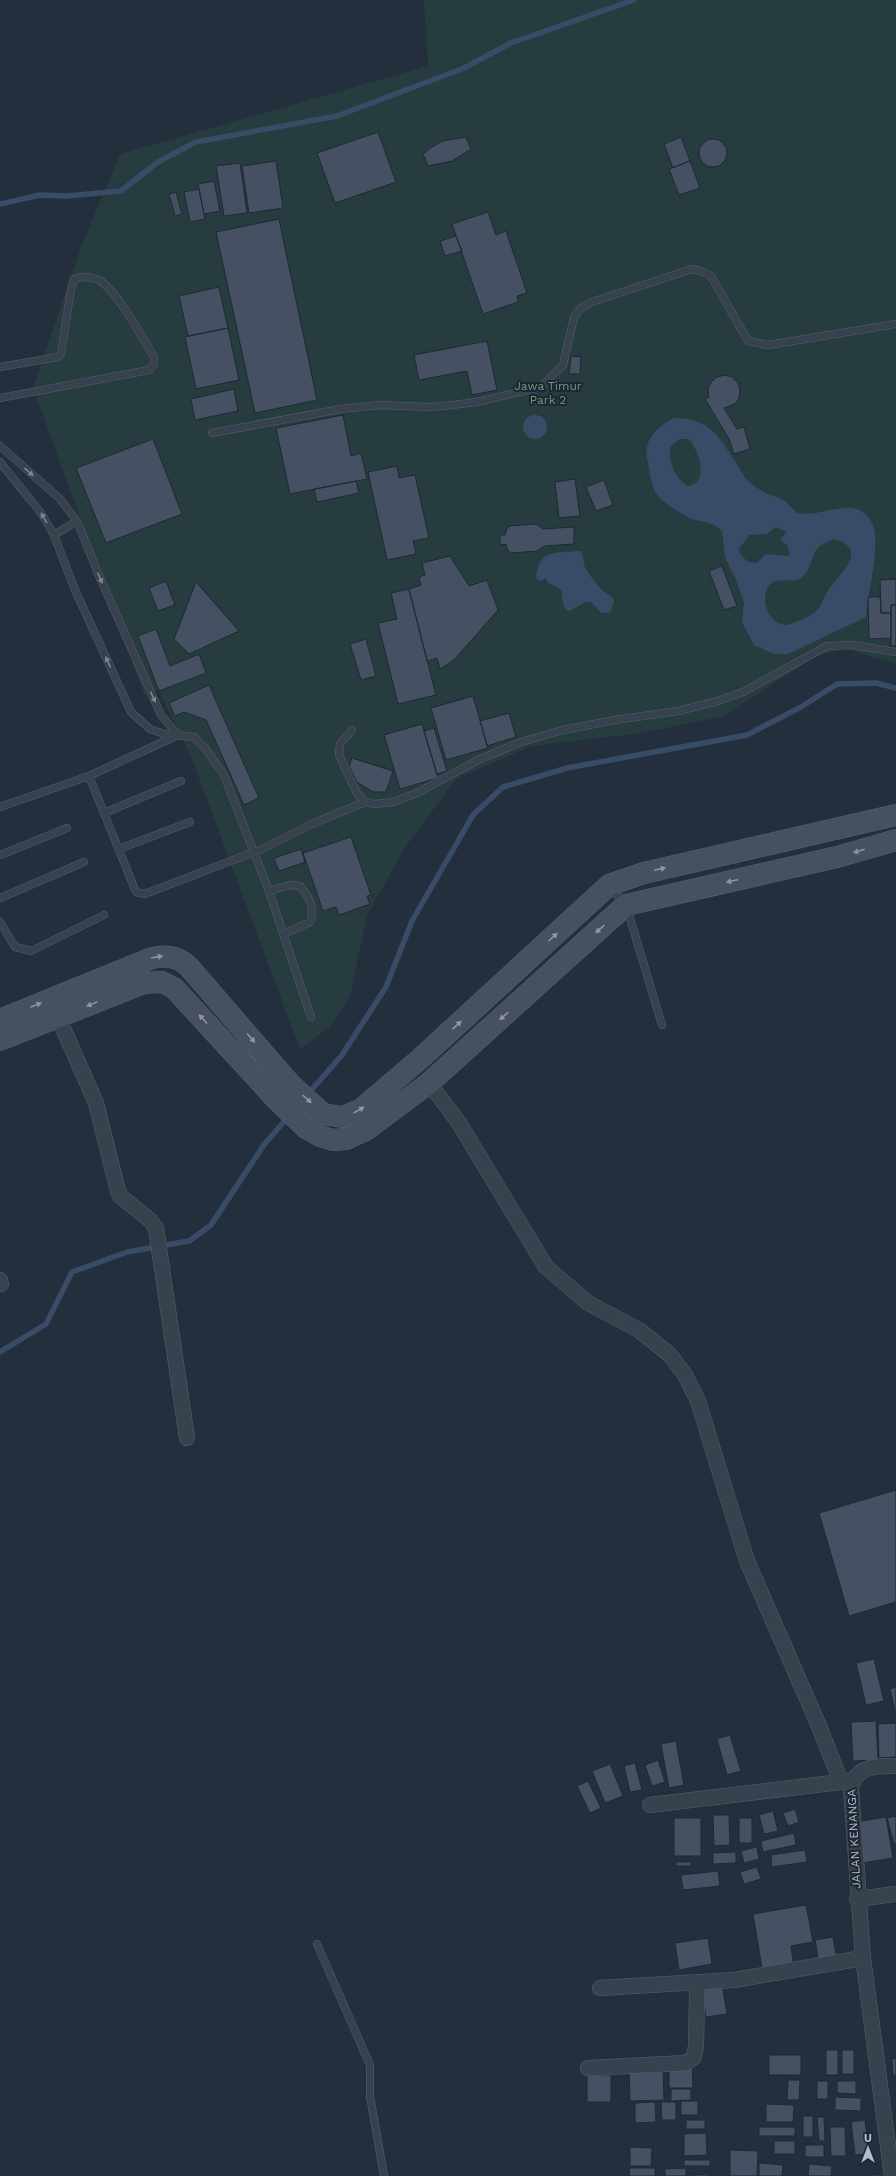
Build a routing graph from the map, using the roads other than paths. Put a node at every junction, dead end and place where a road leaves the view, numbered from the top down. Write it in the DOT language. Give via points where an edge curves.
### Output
graph roads {
  1 [pos="896,324"];
  2 [pos="0,367"];
  3 [pos="0,398"];
  4 [pos="212,433"];
  5 [pos="0,446"];
  6 [pos="0,462"];
  7 [pos="77,521"];
  8 [pos="54,535"];
  9 [pos="896,652"];
  10 [pos="352,730"];
  11 [pos="178,735"];
  12 [pos="89,776"];
  13 [pos="181,781"];
  14 [pos="365,802"];
  15 [pos="0,807"];
  16 [pos="104,813"];
  17 [pos="896,815"];
  18 [pos="190,822"];
  19 [pos="67,828"];
  20 [pos="896,840"];
  21 [pos="119,849"];
  22 [pos="253,852"];
  23 [pos="0,855"];
  24 [pos="84,862"];
  25 [pos="609,885"];
  26 [pos="269,891"];
  27 [pos="0,898"];
  28 [pos="626,905"];
  29 [pos="104,915"];
  30 [pos="0,922"];
  31 [pos="283,934"];
  32 [pos="58,1017"];
  33 [pos="310,1017"];
  34 [pos="0,1020"];
  35 [pos="662,1025"];
  36 [pos="0,1040"];
  37 [pos="429,1083"];
  38 [pos="291,1084"];
  39 [pos="275,1099"];
  40 [pos="323,1114"];
  41 [pos="306,1128"];
  42 [pos="187,1438"];
  43 [pos="896,1766"];
  44 [pos="847,1781"];
  45 [pos="650,1805"];
  46 [pos="896,1894"];
  47 [pos="857,1899"];
  48 [pos="317,1944"];
  49 [pos="863,1958"];
  50 [pos="699,1983"];
  51 [pos="600,1988"];
  52 [pos="588,2068"];
  53 [pos="384,2176"];
  54 [pos="892,2176"];
  1 -- 4 [label="lane" via="768,345 755,344 748,341 711,276 692,269 592,302 581,308 574,317 563,365 541,387 477,402 452,405 341,408"];
  2 -- 3 [label="lane" via="58,357 61,354 71,289 74,279 82,277 100,281 116,298 154,357 154,364 149,370"];
  5 -- 7 [label="lane, one-way" via="60,498"];
  8 -- 6 [label="lane, one-way" via="41,513"];
  7 -- 8 [label="lane"];
  7 -- 11 [label="lane, one-way" via="161,715"];
  11 -- 8 [label="lane, one-way" via="150,729 131,712 75,590"];
  9 -- 14 [label="lane" via="853,645 827,646 743,692 718,701 678,711 563,730 521,742 480,759 412,795 393,802"];
  10 -- 14 [label="lane" via="340,744 339,755 356,794"];
  11 -- 12 [label="lane"];
  11 -- 22 [label="lane" via="194,737 224,775"];
  12 -- 15 [label="lane"];
  12 -- 16 [label="lane"];
  13 -- 16 [label="lane"];
  14 -- 22 [label="lane"];
  16 -- 21 [label="lane"];
  25 -- 17 [label="street, one-way" via="644,873"];
  18 -- 21 [label="lane"];
  19 -- 23 [label="lane"];
  20 -- 28 [label="street, one-way" via="837,857"];
  21 -- 22 [label="lane" via="136,892 145,894"];
  22 -- 26 [label="lane"];
  24 -- 27 [label="lane"];
  25 -- 28 [label="lane"];
  40 -- 25 [label="street, one-way" via="342,1117 360,1110 421,1058"];
  26 -- 31 [label="lane"];
  26 -- 31 [label="lane" via="290,885 300,886 306,892 312,908 313,916 310,922"];
  28 -- 35 [label="lane"];
  28 -- 37 [label="street, one-way"];
  29 -- 30 [label="lane" via="31,951 15,947"];
  31 -- 33 [label="lane"];
  32 -- 36 [label="street"];
  39 -- 32 [label="street, one-way" via="169,984 154,981"];
  32 -- 42 [label="street" via="96,1103 120,1196 156,1228"];
  34 -- 38 [label="street, one-way" via="152,958 171,957 181,960 189,967"];
  37 -- 41 [label="street" via="360,1135 333,1140"];
  37 -- 44 [label="street" via="459,1124 546,1267 588,1303 639,1330 670,1355 685,1375 698,1401 747,1561 819,1726"];
  38 -- 39 [label="street"];
  38 -- 40 [label="street, one-way"];
  39 -- 41 [label="street"];
  40 -- 41 [label="street"];
  43 -- 44 [label="street, JALAN KENANGA" via="868,1768"];
  44 -- 45 [label="street"];
  44 -- 47 [label="street, JALAN KENANGA" via="851,1792"];
  46 -- 47 [label="street"];
  47 -- 49 [label="street, JALAN KENANGA"];
  48 -- 53 [label="lane" via="370,2065 370,2096"];
  49 -- 50 [label="street" via="793,1971"];
  49 -- 54 [label="street, JALAN KENANGA"];
  50 -- 51 [label="street"];
  50 -- 52 [label="street" via="694,2057 686,2063"];
}
